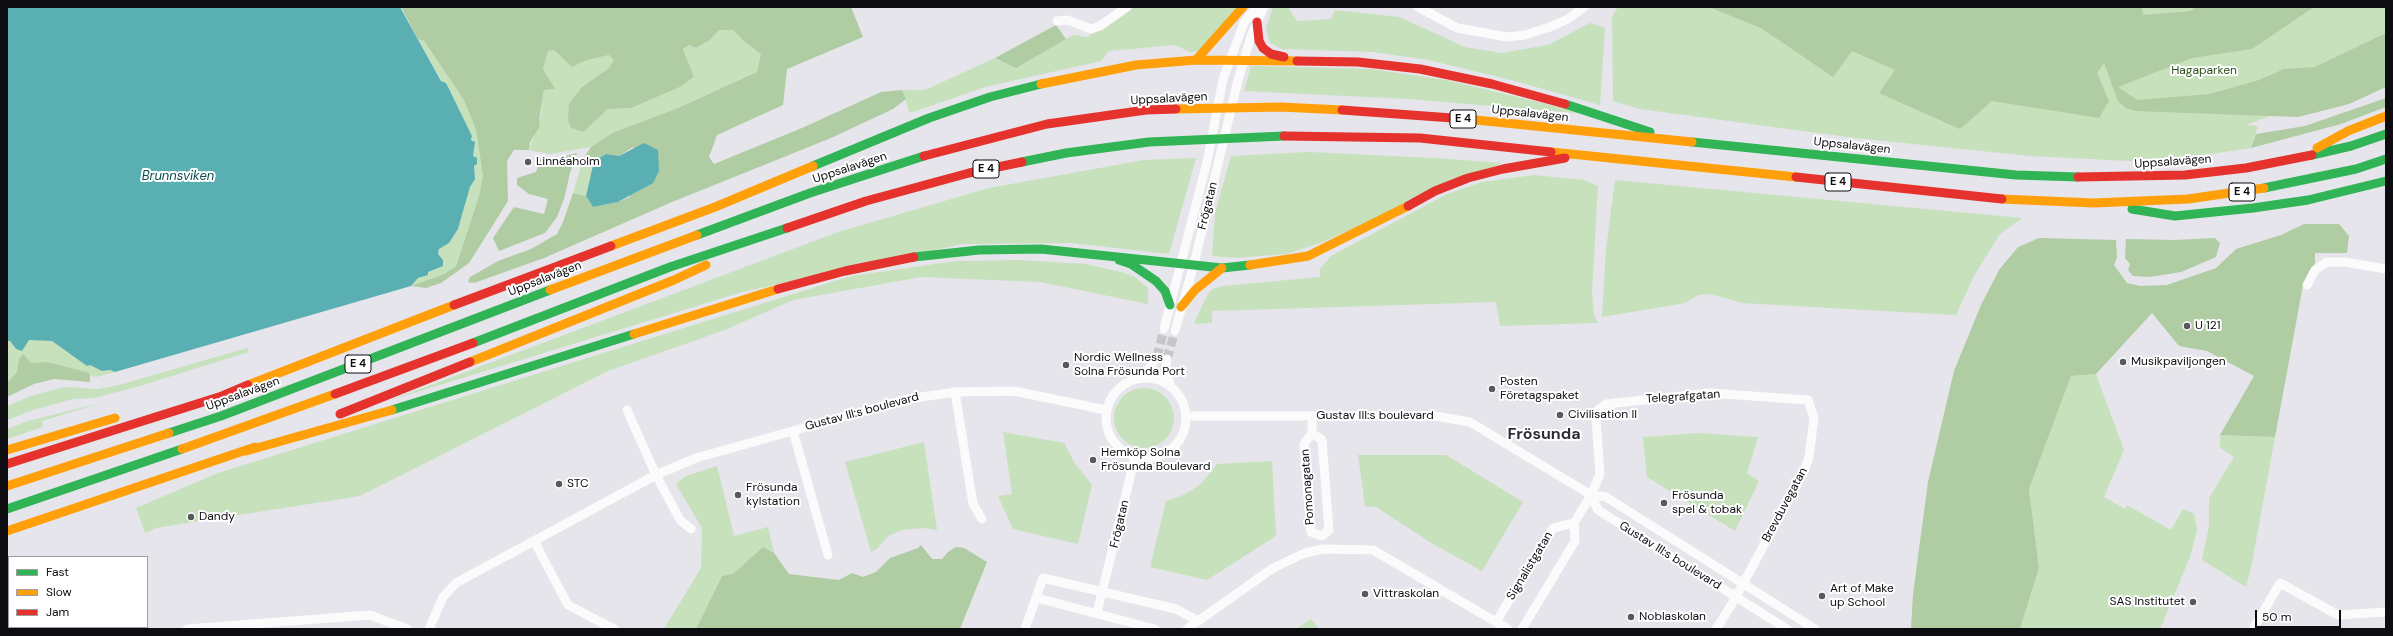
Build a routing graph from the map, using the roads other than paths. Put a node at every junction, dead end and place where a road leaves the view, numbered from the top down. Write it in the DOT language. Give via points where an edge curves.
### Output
graph roads {
  1 [pos="1127,7"];
  2 [pos="1243,7"];
  3 [pos="1256,7"];
  4 [pos="1264,7"];
  5 [pos="1418,7"];
  6 [pos="1584,7"];
  7 [pos="1057,21"];
  8 [pos="1257,22"];
  9 [pos="1229,59"];
  10 [pos="1196,60"];
  11 [pos="1244,60"];
  12 [pos="1294,60"];
  13 [pos="2386,116"];
  14 [pos="2386,134"];
  15 [pos="1674,141"];
  16 [pos="1582,155"];
  17 [pos="2295,159"];
  18 [pos="2386,159"];
  19 [pos="2386,181"];
  20 [pos="2094,204"];
  21 [pos="780,230"];
  22 [pos="604,250"];
  23 [pos="653,251"];
  24 [pos="1102,254"];
  25 [pos="1182,262"];
  26 [pos="1194,264"];
  27 [pos="1222,268"];
  28 [pos="2386,269"];
  29 [pos="2307,285"];
  30 [pos="1170,305"];
  31 [pos="1181,307"];
  32 [pos="1164,329"];
  33 [pos="1174,331"];
  34 [pos="1157,357"];
  35 [pos="1167,359"];
  36 [pos="288,368"];
  37 [pos="1142,378"];
  38 [pos="220,386"];
  39 [pos="1170,386"];
  40 [pos="955,392"];
  41 [pos="1808,400"];
  42 [pos="627,410"];
  43 [pos="1106,410"];
  44 [pos="122,415"];
  45 [pos="1187,416"];
  46 [pos="1312,416"];
  47 [pos="794,430"];
  48 [pos="1312,432"];
  49 [pos="7,450"];
  50 [pos="246,451"];
  51 [pos="1135,457"];
  52 [pos="7,464"];
  53 [pos="656,475"];
  54 [pos="7,486"];
  55 [pos="1591,495"];
  56 [pos="7,509"];
  57 [pos="982,519"];
  58 [pos="1574,523"];
  59 [pos="28,524"];
  60 [pos="691,529"];
  61 [pos="7,531"];
  62 [pos="7,534"];
  63 [pos="1322,536"];
  64 [pos="534,541"];
  65 [pos="1323,549"];
  66 [pos="828,555"];
  67 [pos="1743,583"];
  68 [pos="1103,591"];
  69 [pos="1736,597"];
  70 [pos="1037,598"];
  71 [pos="2386,612"];
  72 [pos="1097,613"];
  73 [pos="1198,621"];
  74 [pos="1496,622"];
  75 [pos="187,629"];
  76 [pos="408,629"];
  77 [pos="429,629"];
  78 [pos="614,629"];
  79 [pos="1025,629"];
  80 [pos="1155,629"];
  81 [pos="1187,629"];
  82 [pos="1508,629"];
  83 [pos="1522,629"];
  84 [pos="1716,629"];
  85 [pos="1787,629"];
  86 [pos="1815,629"];
  87 [pos="2253,629"];
  1 -- 7 [label="street" via="1100,26 1091,29 1067,20"];
  2 -- 10 [label="highway"];
  3 -- 9 [label="street, Frögatan" via="1244,23"];
  4 -- 8 [label="street, Frögatan"];
  5 -- 6 [label="street" via="1457,28 1507,37 1525,35 1550,27 1568,19"];
  8 -- 11 [label="street, Frögatan"];
  8 -- 12 [label="highway" via="1259,40 1263,48 1271,54"];
  9 -- 10 [label="highway"];
  9 -- 11 [label="highway"];
  9 -- 25 [label="street, Frögatan"];
  10 -- 22 [label="highway" via="1136,65 990,97 929,118"];
  11 -- 12 [label="highway"];
  11 -- 26 [label="street, Frögatan"];
  12 -- 15 [label="highway" via="1358,62 1420,70 1492,84 1588,110"];
  13 -- 17 [label="highway" via="2348,131"];
  14 -- 17 [label="highway, Uppsalavägen / E 4" via="2351,146"];
  15 -- 17 [label="highway, Uppsalavägen / E 4" via="2016,175 2094,178 2185,175"];
  15 -- 23 [label="highway, Uppsalavägen / E 4" via="1422,115 1297,108 1146,110 1047,124 935,153 810,193"];
  16 -- 20 [label="highway, E 4" via="2016,200"];
  16 -- 21 [label="highway, E 4" via="1420,138 1306,135 1149,142 1066,153 969,173 866,201"];
  16 -- 27 [label="highway" via="1468,178 1434,191 1308,256 1258,265"];
  18 -- 20 [label="highway, E 4" via="2356,169 2250,191 2188,199"];
  19 -- 20 [label="highway" via="2308,200 2174,216"];
  21 -- 50 [label="highway, E 4" via="674,280"];
  21 -- 56 [label="highway, E 4" via="670,267 422,362 216,437"];
  22 -- 23 [label="highway"];
  22 -- 36 [label="highway"];
  23 -- 54 [label="highway, Uppsalavägen / E 4" via="221,416"];
  24 -- 25 [label="highway"];
  24 -- 30 [label="highway" via="1131,264 1147,274 1166,291"];
  24 -- 50 [label="highway" via="1041,250 979,250 907,258 845,271 770,291 416,402"];
  25 -- 26 [label="highway"];
  25 -- 30 [label="street, Frögatan"];
  26 -- 27 [label="highway"];
  26 -- 31 [label="street, Frögatan"];
  27 -- 31 [label="highway" via="1195,290"];
  28 -- 29 [label="street" via="2345,262 2327,262 2315,270"];
  30 -- 32 [label="street, Frögatan"];
  31 -- 33 [label="street, Frögatan"];
  34 -- 37 [label="street"];
  35 -- 39 [label="street" via="1165,373"];
  36 -- 38 [label="highway"];
  36 -- 52 [label="highway" via="222,396"];
  37 -- 39 [label="street" via="1155,378"];
  37 -- 43 [label="street" via="1132,380 1119,388"];
  39 -- 45 [label="street" via="1181,398"];
  40 -- 43 [label="street, Gustav III:s boulevard" via="1014,391"];
  40 -- 47 [label="street, Gustav III:s boulevard" via="907,399"];
  40 -- 57 [label="street" via="973,504"];
  41 -- 55 [label="street, Telegrafgatan" via="1710,393 1606,404 1599,409 1596,418 1600,474"];
  41 -- 67 [label="street, Brevduvegatan" via="1814,418 1809,457 1804,471"];
  42 -- 53 [label="street"];
  43 -- 51 [label="street" via="1106,425 1112,442 1120,450"];
  44 -- 49 [label="highway"];
  45 -- 46 [label="street, Gustav III:s boulevard"];
  45 -- 51 [label="street" via="1183,436 1178,444 1165,454 1149,459"];
  46 -- 48 [label="street, Pomonagatan"];
  46 -- 55 [label="street, Gustav III:s boulevard" via="1434,416 1470,422"];
  47 -- 53 [label="street, Gustav III:s boulevard" via="696,458"];
  47 -- 66 [label="street, Gustav III:s boulevard"];
  48 -- 63 [label="street, Pomonagatan" via="1322,440 1329,530"];
  48 -- 63 [label="street, Pomonagatan" via="1304,444 1311,532"];
  50 -- 59 [label="highway, E 4"];
  51 -- 68 [label="street, Frögatan"];
  53 -- 60 [label="street" via="680,520"];
  53 -- 64 [label="street, Gustav III:s boulevard"];
  55 -- 58 [label="street"];
  55 -- 67 [label="street, Gustav III:s boulevard" via="1606,497"];
  55 -- 69 [label="street, Gustav III:s boulevard" via="1598,510"];
  58 -- 74 [label="street, Signalistgatan" via="1553,528"];
  58 -- 83 [label="street" via="1575,541"];
  59 -- 61 [label="highway, E 4"];
  59 -- 62 [label="highway"];
  63 -- 65 [label="street, Pomonagatan"];
  64 -- 77 [label="street, Gustav III:s boulevard" via="456,583 443,597"];
  64 -- 78 [label="street" via="568,605"];
  65 -- 73 [label="street" via="1305,553 1273,568"];
  65 -- 74 [label="street" via="1373,550"];
  67 -- 69 [label="street"];
  67 -- 86 [label="street, Gustav III:s boulevard"];
  68 -- 70 [label="street" via="1043,578"];
  68 -- 72 [label="street, Frögatan"];
  68 -- 73 [label="street" via="1176,609"];
  69 -- 84 [label="street"];
  69 -- 85 [label="street, Gustav III:s boulevard"];
  70 -- 72 [label="street"];
  70 -- 79 [label="street"];
  71 -- 87 [label="street" via="2338,615 2280,583"];
  72 -- 80 [label="street"];
  73 -- 81 [label="street"];
  74 -- 82 [label="street"];
  75 -- 76 [label="street" via="370,615"];
}
